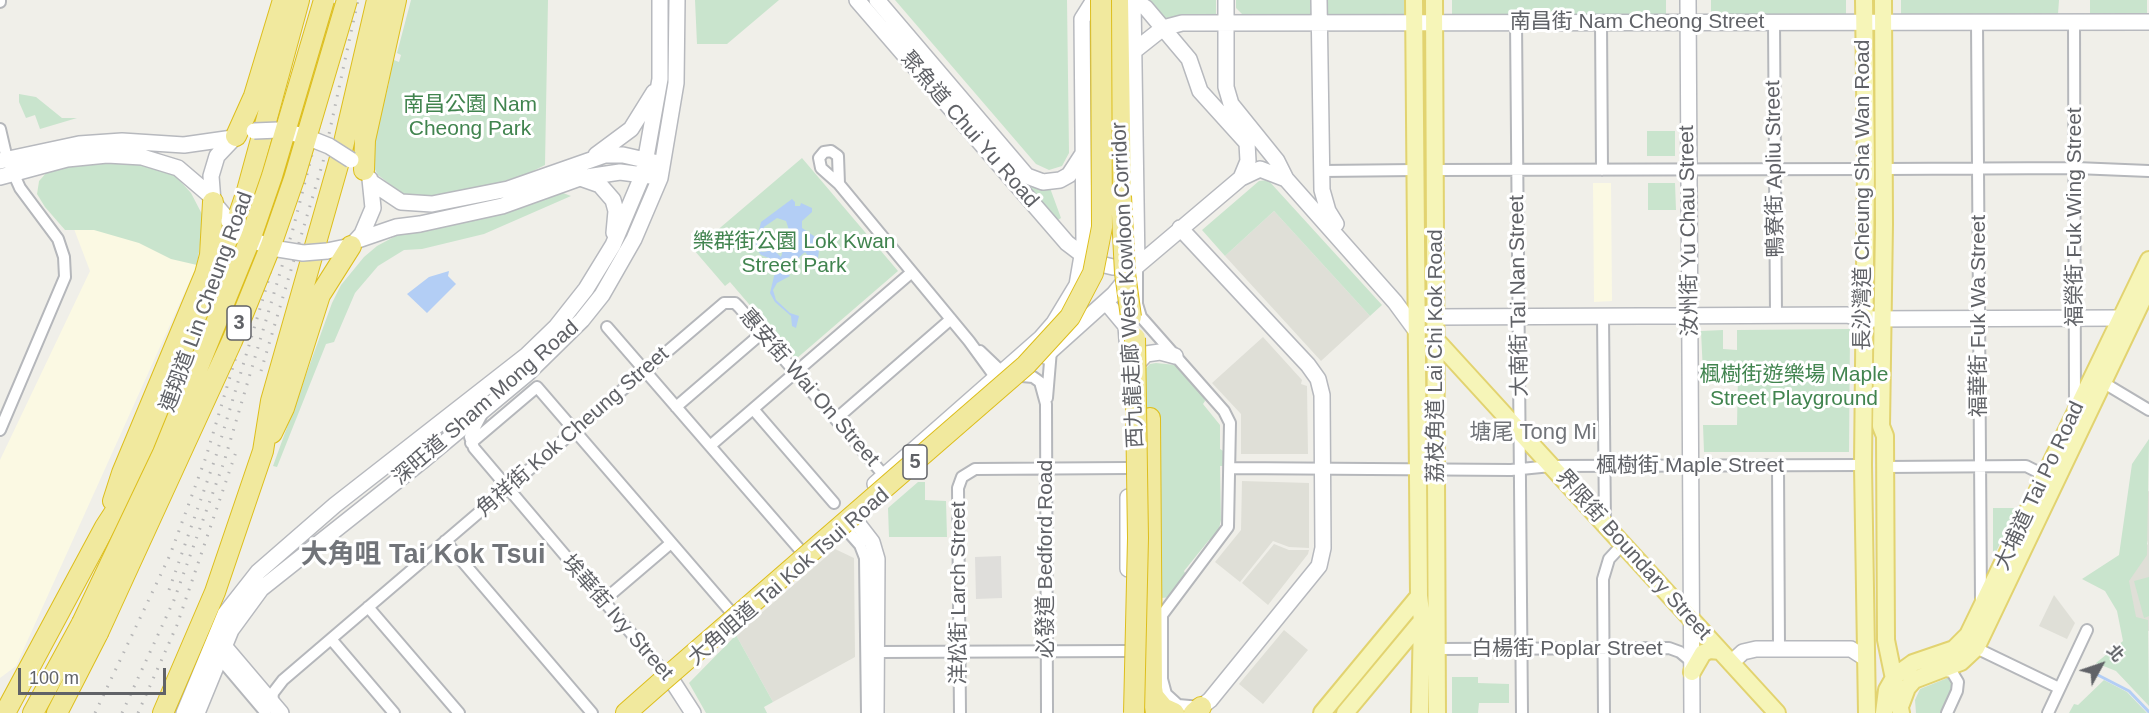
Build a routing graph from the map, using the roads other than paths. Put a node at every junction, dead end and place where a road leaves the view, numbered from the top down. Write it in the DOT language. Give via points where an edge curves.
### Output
graph roads {
  1 [pos="283,0"];
  2 [pos="299,0"];
  3 [pos="324,0"];
  4 [pos="347,0"];
  5 [pos="377,0"];
  6 [pos="396,0"];
  7 [pos="660,0"];
  8 [pos="677,0"];
  9 [pos="858,0"];
  10 [pos="877,0"];
  11 [pos="1094,0"];
  12 [pos="1103,0"];
  13 [pos="1118,0"];
  14 [pos="1133,0"];
  15 [pos="1226,0"];
  16 [pos="1319,0"];
  17 [pos="1414,0"];
  18 [pos="1434,0"];
  19 [pos="1688,0"];
  20 [pos="1864,0"];
  21 [pos="1883,0"];
  22 [pos="1516,22"];
  23 [pos="1601,22"];
  24 [pos="1687,22"];
  25 [pos="1774,22"];
  26 [pos="1863,22"];
  27 [pos="1977,22"];
  28 [pos="2074,22"];
  29 [pos="2149,22"];
  30 [pos="1225,23"];
  31 [pos="1414,23"];
  32 [pos="1433,23"];
  33 [pos="1883,23"];
  34 [pos="1319,24"];
  35 [pos="1163,28"];
  36 [pos="1134,51"];
  37 [pos="660,79"];
  38 [pos="0,129"];
  39 [pos="241,135"];
  40 [pos="1082,155"];
  41 [pos="591,158"];
  42 [pos="1254,165"];
  43 [pos="4,167"];
  44 [pos="644,167"];
  45 [pos="2076,168"];
  46 [pos="1689,169"];
  47 [pos="1775,169"];
  48 [pos="1866,169"];
  49 [pos="1884,169"];
  50 [pos="1979,169"];
  51 [pos="1415,170"];
  52 [pos="1434,170"];
  53 [pos="1518,170"];
  54 [pos="1602,170"];
  55 [pos="362,171"];
  56 [pos="662,171"];
  57 [pos="1322,171"];
  58 [pos="2149,171"];
  59 [pos="580,178"];
  60 [pos="1286,179"];
  61 [pos="839,184"];
  62 [pos="212,199"];
  63 [pos="1180,228"];
  64 [pos="355,243"];
  65 [pos="612,245"];
  66 [pos="1084,256"];
  67 [pos="2149,260"];
  68 [pos="1137,266"];
  69 [pos="912,272"];
  70 [pos="2149,286"];
  71 [pos="1106,302"];
  72 [pos="719,306"];
  73 [pos="2145,306"];
  74 [pos="1416,312"];
  75 [pos="1776,315"];
  76 [pos="1603,316"];
  77 [pos="1690,316"];
  78 [pos="1436,317"];
  79 [pos="1519,317"];
  80 [pos="2075,317"];
  81 [pos="1883,318"];
  82 [pos="1978,318"];
  83 [pos="2121,318"];
  84 [pos="951,319"];
  85 [pos="1863,319"];
  86 [pos="607,327"];
  87 [pos="1417,332"];
  88 [pos="762,333"];
  89 [pos="1143,334"];
  90 [pos="1436,340"];
  91 [pos="1051,350"];
  92 [pos="1175,356"];
  93 [pos="645,370"];
  94 [pos="796,372"];
  95 [pos="999,375"];
  96 [pos="1128,375"];
  97 [pos="1018,380"];
  98 [pos="2104,382"];
  99 [pos="1046,404"];
  100 [pos="676,407"];
  101 [pos="485,409"];
  102 [pos="753,409"];
  103 [pos="2149,410"];
  104 [pos="2075,411"];
  105 [pos="836,419"];
  106 [pos="0,430"];
  107 [pos="575,430"];
  108 [pos="1877,431"];
  109 [pos="1520,432"];
  110 [pos="471,443"];
  111 [pos="710,446"];
  112 [pos="263,451"];
  113 [pos="1778,465"];
  114 [pos="1863,465"];
  115 [pos="1551,466"];
  116 [pos="1605,466"];
  117 [pos="1691,466"];
  118 [pos="1980,466"];
  119 [pos="1885,467"];
  120 [pos="1045,468"];
  121 [pos="1128,468"];
  122 [pos="1230,468"];
  123 [pos="1321,469"];
  124 [pos="1419,470"];
  125 [pos="1437,470"];
  126 [pos="1521,470"];
  127 [pos="889,481"];
  128 [pos="2042,483"];
  129 [pos="507,489"];
  130 [pos="834,503"];
  131 [pos="335,505"];
  132 [pos="365,505"];
  133 [pos="850,524"];
  134 [pos="1605,525"];
  135 [pos="105,527"];
  136 [pos="445,541"];
  137 [pos="671,543"];
  138 [pos="1623,544"];
  139 [pos="801,551"];
  140 [pos="1419,596"];
  141 [pos="603,601"];
  142 [pos="1438,603"];
  143 [pos="369,607"];
  144 [pos="1982,610"];
  145 [pos="731,612"];
  146 [pos="1422,620"];
  147 [pos="1692,620"];
  148 [pos="90,628"];
  149 [pos="2087,630"];
  150 [pos="331,639"];
  151 [pos="217,646"];
  152 [pos="1603,648"];
  153 [pos="1976,648"];
  154 [pos="1437,649"];
  155 [pos="1522,649"];
  156 [pos="1779,649"];
  157 [pos="1046,651"];
  158 [pos="1128,651"];
  159 [pos="878,652"];
  160 [pos="960,652"];
  161 [pos="1726,657"];
  162 [pos="1865,658"];
  163 [pos="1692,667"];
  164 [pos="1940,670"];
  165 [pos="667,675"];
  166 [pos="1894,676"];
  167 [pos="2059,688"];
  168 [pos="1155,694"];
  169 [pos="1202,708"];
  170 [pos="1901,708"];
  171 [pos="273,709"];
  172 [pos="1422,709"];
  173 [pos="5,713"];
  174 [pos="33,713"];
  175 [pos="57,713"];
  176 [pos="163,713"];
  177 [pos="184,713"];
  178 [pos="197,713"];
  179 [pos="394,713"];
  180 [pos="459,713"];
  181 [pos="592,713"];
  182 [pos="614,713"];
  183 [pos="626,713"];
  184 [pos="633,713"];
  185 [pos="693,713"];
  186 [pos="867,713"];
  187 [pos="876,713"];
  188 [pos="960,713"];
  189 [pos="1047,713"];
  190 [pos="1128,713"];
  191 [pos="1134,713"];
  192 [pos="1174,713"];
  193 [pos="1322,713"];
  194 [pos="1345,713"];
  195 [pos="1437,713"];
  196 [pos="1522,713"];
  197 [pos="1604,713"];
  198 [pos="1692,713"];
  199 [pos="1777,713"];
  200 [pos="1867,713"];
  201 [pos="1876,713"];
  202 [pos="1884,713"];
  203 [pos="1947,713"];
  204 [pos="2048,713"];
  1 -- 39 [label="highway"];
  2 -- 135 [label="highway, 連翔道 Lin Cheung Road" via="244,201 190,359 135,480"];
  3 -- 148 [label="highway, 3, bridge" via="251,237"];
  4 -- 148 [label="highway, 3, bridge" via="294,179 232,342"];
  5 -- 112 [label="highway" via="339,162 271,401"];
  6 -- 55 [label="highway" via="365,140"];
  7 -- 37 [label="main road, 深旺道 Sham Mong Road"];
  8 -- 56 [label="main road, 深旺道 Sham Mong Road" via="676,83"];
  9 -- 66 [label="main road, 聚魚道 Chui Yu Road" via="1067,243"];
  10 -- 40 [label="main road, 聚魚道 Chui Yu Road" via="1028,176 1043,182 1060,180 1069,175"];
  11 -- 12 [label="main road"];
  11 -- 40 [label="main road" via="1082,19"];
  12 -- 183 [label="highway, 西九龍走廊 West Kowloon Corridor / 5, bridge" via="1100,243 1093,273 1079,303 1049,342 1017,373"];
  13 -- 89 [label="highway, 西九龍走廊 West Kowloon Corridor, bridge" via="1122,234"];
  14 -- 35 [label="main road" via="1146,8"];
  14 -- 36 [label="main road"];
  15 -- 30 [label="main road"];
  16 -- 34 [label="main road, 界限街 Boundary Street"];
  17 -- 31 [label="main road, 荔枝角道 Lai Chi Kok Road"];
  18 -- 32 [label="main road, 荔枝角道 Lai Chi Kok Road"];
  19 -- 24 [label="main road, 汝州街 Yu Chau Street"];
  20 -- 26 [label="main road, 長沙灣道 Cheung Sha Wan Road"];
  21 -- 33 [label="main road, 長沙灣道 Cheung Sha Wan Road"];
  22 -- 23 [label="main road, 南昌街 Nam Cheong Street"];
  22 -- 32 [label="main road, 南昌街 Nam Cheong Street"];
  22 -- 53 [label="street, 大南街 Tai Nan Street"];
  23 -- 24 [label="main road, 南昌街 Nam Cheong Street"];
  23 -- 54 [label="street"];
  24 -- 25 [label="main road, 南昌街 Nam Cheong Street"];
  24 -- 46 [label="main road, 汝州街 Yu Chau Street"];
  25 -- 26 [label="main road, 南昌街 Nam Cheong Street"];
  25 -- 47 [label="street, 鴨寮街 Apliu Street"];
  26 -- 33 [label="main road, 南昌街 Nam Cheong Street"];
  26 -- 48 [label="main road, 長沙灣道 Cheung Sha Wan Road"];
  27 -- 28 [label="main road, 南昌街 Nam Cheong Street"];
  27 -- 33 [label="main road, 南昌街 Nam Cheong Street"];
  27 -- 50 [label="street, 福華街 Fuk Wa Street"];
  28 -- 29 [label="main road, 南昌街 Nam Cheong Street"];
  28 -- 45 [label="street, 福榮街 Fuk Wing Street"];
  30 -- 34 [label="main road, 南昌街 Nam Cheong Street"];
  30 -- 35 [label="main road, 南昌街 Nam Cheong Street"];
  30 -- 60 [label="main road" via="1231,104 1277,160"];
  31 -- 32 [label="main road, 南昌街 Nam Cheong Street"];
  31 -- 34 [label="main road, 南昌街 Nam Cheong Street"];
  31 -- 51 [label="main road, 荔枝角道 Lai Chi Kok Road"];
  32 -- 52 [label="main road, 荔枝角道 Lai Chi Kok Road"];
  33 -- 49 [label="main road, 長沙灣道 Cheung Sha Wan Road"];
  34 -- 57 [label="main road, 界限街 Boundary Street"];
  35 -- 36 [label="main road"];
  35 -- 42 [label="main road" via="1189,59 1200,91 1247,143"];
  36 -- 68 [label="main road"];
  37 -- 41 [label="main road" via="631,129"];
  37 -- 44 [label="main road, 深旺道 Sham Mong Road"];
  38 -- 43 [label="street"];
  39 -- 43 [label="main road" via="184,145 139,141 52,148"];
  39 -- 55 [label="main road, bridge" via="279,130 304,136 329,146"];
  39 -- 62 [label="main road" via="214,162"];
  40 -- 66 [label="main road"];
  41 -- 44 [label="main road" via="613,154"];
  41 -- 55 [label="main road" via="508,189 432,204 401,202"];
  42 -- 60 [label="main road"];
  42 -- 63 [label="main road, 大角咀道 Tai Kok Tsui Road"];
  43 -- 62 [label="main road" via="73,158 142,157 178,168"];
  43 -- 106 [label="street" via="58,238 65,277"];
  44 -- 56 [label="main road"];
  44 -- 59 [label="main road"];
  44 -- 65 [label="main road, 深旺道 Sham Mong Road"];
  45 -- 50 [label="street"];
  45 -- 58 [label="street"];
  45 -- 80 [label="street, 福榮街 Fuk Wing Street"];
  46 -- 47 [label="street"];
  46 -- 54 [label="street"];
  46 -- 77 [label="main road, 汝州街 Yu Chau Street"];
  47 -- 48 [label="street"];
  47 -- 75 [label="street, 鴨寮街 Apliu Street"];
  48 -- 85 [label="main road, 長沙灣道 Cheung Sha Wan Road"];
  49 -- 50 [label="street"];
  49 -- 81 [label="main road, 長沙灣道 Cheung Sha Wan Road"];
  50 -- 82 [label="street, 福華街 Fuk Wa Street"];
  51 -- 57 [label="street"];
  51 -- 74 [label="main road, 荔枝角道 Lai Chi Kok Road"];
  52 -- 53 [label="street"];
  52 -- 78 [label="main road, 荔枝角道 Lai Chi Kok Road"];
  53 -- 54 [label="street"];
  53 -- 79 [label="street, 大南街 Tai Nan Street"];
  55 -- 64 [label="main road" via="372,212"];
  56 -- 101 [label="main road, 深旺道 Sham Mong Road" via="634,239 593,308 557,346"];
  57 -- 74 [label="main road, 界限街 Boundary Street" via="1323,197 1332,219"];
  59 -- 64 [label="main road" via="494,208 396,227"];
  59 -- 65 [label="main road" via="600,184 613,200 616,216"];
  60 -- 87 [label="main road"];
  61 -- 69 [label="street"];
  62 -- 64 [label="main road, bridge" via="229,221 253,240 272,248 303,253"];
  62 -- 135 [label="highway" via="210,255 205,274 122,473"];
  63 -- 68 [label="main road, 大角咀道 Tai Kok Tsui Road"];
  63 -- 123 [label="main road" via="1315,374 1322,395"];
  64 -- 112 [label="highway" via="320,295 284,408"];
  65 -- 131 [label="main road, 深旺道 Sham Mong Road" via="586,289 543,341"];
  66 -- 68 [label="main road, 聚魚道 Chui Yu Road" via="1101,264"];
  66 -- 95 [label="main road, 大角咀道 Tai Kok Tsui Road" via="1077,285 1054,323"];
  67 -- 83 [label="main road, 大埔道 Tai Po Road"];
  68 -- 71 [label="main road, 大角咀道 Tai Kok Tsui Road"];
  68 -- 89 [label="street"];
  69 -- 84 [label="street"];
  69 -- 94 [label="street"];
  70 -- 73 [label="main road, 大埔道 Tai Po Road"];
  71 -- 91 [label="main road, 大角咀道 Tai Kok Tsui Road"];
  71 -- 96 [label="main road" via="1126,326"];
  72 -- 88 [label="street, 惠安街 Wai On Street" via="735,303"];
  72 -- 93 [label="street, 角祥街 Kok Cheung Street"];
  73 -- 98 [label="main road, 大埔道 Tai Po Road"];
  74 -- 78 [label="main road"];
  74 -- 87 [label="main road, 荔枝角道 Lai Chi Kok Road"];
  74 -- 90 [label="main road, 界限街 Boundary Street"];
  75 -- 77 [label="main road"];
  75 -- 85 [label="main road" via="1847,315"];
  76 -- 77 [label="main road"];
  76 -- 79 [label="main road"];
  76 -- 116 [label="street"];
  77 -- 117 [label="main road, 汝州街 Yu Chau Street"];
  78 -- 79 [label="main road"];
  78 -- 90 [label="main road, 荔枝角道 Lai Chi Kok Road"];
  79 -- 109 [label="street, 大南街 Tai Nan Street"];
  80 -- 82 [label="main road"];
  80 -- 83 [label="main road"];
  80 -- 104 [label="street, 福榮街 Fuk Wing Street"];
  81 -- 82 [label="main road"];
  81 -- 85 [label="main road"];
  81 -- 108 [label="main road, 長沙灣道 Cheung Sha Wan Road"];
  82 -- 118 [label="street, 福華街 Fuk Wa Street"];
  83 -- 104 [label="main road, 大埔道 Tai Po Road"];
  84 -- 95 [label="street"];
  84 -- 105 [label="street"];
  85 -- 114 [label="main road, 長沙灣道 Cheung Sha Wan Road"];
  86 -- 93 [label="street"];
  87 -- 124 [label="main road, 荔枝角道 Lai Chi Kok Road"];
  88 -- 94 [label="street, 惠安街 Wai On Street"];
  88 -- 100 [label="street"];
  89 -- 92 [label="street"];
  89 -- 168 [label="highway, bridge" via="1150,418"];
  89 -- 191 [label="highway, 西九龍走廊 West Kowloon Corridor, bridge"];
  90 -- 109 [label="main road, 界限街 Boundary Street"];
  90 -- 125 [label="main road, 荔枝角道 Lai Chi Kok Road"];
  91 -- 97 [label="main road, 大角咀道 Tai Kok Tsui Road"];
  91 -- 99 [label="street, 必發道 Bedford Road"];
  92 -- 96 [label="main road" via="1146,354"];
  92 -- 122 [label="street" via="1228,417"];
  93 -- 100 [label="street"];
  93 -- 107 [label="street, 角祥街 Kok Cheung Street"];
  94 -- 102 [label="street"];
  94 -- 105 [label="street, 惠安街 Wai On Street"];
  95 -- 97 [label="main road" via="1005,385"];
  95 -- 127 [label="main road, 大角咀道 Tai Kok Tsui Road"];
  96 -- 121 [label="main road"];
  97 -- 99 [label="street, 必發道 Bedford Road" via="1033,377 1040,382"];
  97 -- 127 [label="main road, 大角咀道 Tai Kok Tsui Road" via="961,432"];
  98 -- 103 [label="street"];
  98 -- 153 [label="main road, 大埔道 Tai Po Road"];
  99 -- 120 [label="street, 必發道 Bedford Road"];
  100 -- 111 [label="street"];
  101 -- 110 [label="street" via="475,424"];
  101 -- 132 [label="main road, 深旺道 Sham Mong Road"];
  102 -- 111 [label="street"];
  102 -- 130 [label="street"];
  104 -- 128 [label="main road, 大埔道 Tai Po Road"];
  105 -- 127 [label="street, 惠安街 Wai On Street"];
  107 -- 110 [label="street" via="537,387"];
  107 -- 129 [label="street, 角祥街 Kok Cheung Street"];
  107 -- 137 [label="street"];
  108 -- 119 [label="main road, 長沙灣道 Cheung Sha Wan Road" via="1885,436"];
  108 -- 201 [label="main road"];
  109 -- 115 [label="main road, 界限街 Boundary Street"];
  109 -- 126 [label="street, 大南街 Tai Nan Street"];
  110 -- 129 [label="street, 埃華街 Ivy Street"];
  111 -- 139 [label="street"];
  112 -- 176 [label="highway" via="215,592"];
  113 -- 114 [label="street, 楓樹街 Maple Street"];
  113 -- 117 [label="street, 楓樹街 Maple Street"];
  113 -- 156 [label="street"];
  114 -- 162 [label="main road, 長沙灣道 Cheung Sha Wan Road"];
  115 -- 116 [label="street, 楓樹街 Maple Street"];
  115 -- 126 [label="street, 楓樹街 Maple Street"];
  115 -- 134 [label="main road, 界限街 Boundary Street"];
  116 -- 117 [label="street, 楓樹街 Maple Street"];
  116 -- 134 [label="street"];
  117 -- 147 [label="main road, 汝州街 Yu Chau Street"];
  118 -- 119 [label="street"];
  118 -- 128 [label="street" via="2031,467"];
  118 -- 144 [label="street, 福華街 Fuk Wa Street"];
  119 -- 166 [label="main road, 長沙灣道 Cheung Sha Wan Road" via="1886,640"];
  120 -- 121 [label="street"];
  120 -- 157 [label="street, 必發道 Bedford Road"];
  120 -- 160 [label="street, 洋松街 Larch Street" via="975,469 964,474 958,488"];
  121 -- 158 [label="main road"];
  122 -- 123 [label="street, 楓樹街 Maple Street"];
  122 -- 168 [label="street" via="1228,527 1162,615"];
  123 -- 124 [label="street, 楓樹街 Maple Street"];
  123 -- 169 [label="main road" via="1323,548 1319,566"];
  124 -- 125 [label="street, 楓樹街 Maple Street"];
  124 -- 140 [label="main road, 荔枝角道 Lai Chi Kok Road"];
  125 -- 126 [label="street, 楓樹街 Maple Street"];
  125 -- 142 [label="main road, 荔枝角道 Lai Chi Kok Road"];
  126 -- 155 [label="street, 大南街 Tai Nan Street"];
  127 -- 133 [label="main road, 大角咀道 Tai Kok Tsui Road"];
  127 -- 139 [label="main road, 大角咀道 Tai Kok Tsui Road"];
  128 -- 144 [label="main road, 大埔道 Tai Po Road"];
  129 -- 136 [label="street, 角祥街 Kok Cheung Street"];
  129 -- 141 [label="street, 埃華街 Ivy Street"];
  131 -- 132 [label="main road" via="345,511"];
  131 -- 151 [label="main road, 深旺道 Sham Mong Road" via="258,572 230,605"];
  132 -- 151 [label="main road, 深旺道 Sham Mong Road" via="261,589"];
  133 -- 159 [label="main road" via="876,549"];
  133 -- 165 [label="main road, 大角咀道 Tai Kok Tsui Road"];
  133 -- 186 [label="street" via="865,558"];
  134 -- 138 [label="main road, 界限街 Boundary Street"];
  135 -- 173 [label="highway, 連翔道 Lin Cheung Road"];
  136 -- 143 [label="street, 角祥街 Kok Cheung Street"];
  136 -- 181 [label="street"];
  137 -- 141 [label="street"];
  137 -- 145 [label="street"];
  138 -- 147 [label="main road, 界限街 Boundary Street"];
  138 -- 152 [label="street" via="1609,559 1604,572"];
  139 -- 145 [label="main road, 大角咀道 Tai Kok Tsui Road"];
  140 -- 146 [label="main road, 荔枝角道 Lai Chi Kok Road"];
  140 -- 193 [label="main road"];
  141 -- 165 [label="street, 埃華街 Ivy Street"];
  142 -- 146 [label="main road"];
  142 -- 154 [label="main road, 荔枝角道 Lai Chi Kok Road"];
  143 -- 150 [label="street, 角祥街 Kok Cheung Street"];
  143 -- 180 [label="street"];
  144 -- 166 [label="main road, 大埔道 Tai Po Road" via="1968,635 1954,649 1913,663"];
  145 -- 165 [label="main road, 大角咀道 Tai Kok Tsui Road"];
  146 -- 172 [label="main road, 荔枝角道 Lai Chi Kok Road"];
  146 -- 194 [label="main road"];
  147 -- 161 [label="main road, 界限街 Boundary Street"];
  147 -- 163 [label="main road, 汝州街 Yu Chau Street"];
  148 -- 174 [label="highway, 3"];
  148 -- 175 [label="highway, 3"];
  149 -- 167 [label="street"];
  150 -- 171 [label="street, 角祥街 Kok Cheung Street" via="275,688"];
  150 -- 179 [label="street"];
  151 -- 171 [label="main road"];
  151 -- 177 [label="main road, 深旺道 Sham Mong Road"];
  151 -- 178 [label="main road, 深旺道 Sham Mong Road"];
  152 -- 155 [label="street, 白楊街 Poplar Street"];
  152 -- 163 [label="street, 白楊街 Poplar Street" via="1669,648 1680,652"];
  152 -- 197 [label="street"];
  153 -- 164 [label="main road, 大埔道 Tai Po Road" via="1961,662"];
  153 -- 167 [label="street"];
  154 -- 155 [label="street, 白楊街 Poplar Street"];
  154 -- 195 [label="main road, 荔枝角道 Lai Chi Kok Road"];
  155 -- 196 [label="street, 大南街 Tai Nan Street"];
  156 -- 161 [label="main road" via="1749,650"];
  156 -- 162 [label="main road" via="1851,648"];
  157 -- 158 [label="street"];
  157 -- 160 [label="street"];
  157 -- 189 [label="street, 必發道 Bedford Road"];
  158 -- 190 [label="main road"];
  159 -- 160 [label="street"];
  159 -- 187 [label="main road"];
  160 -- 188 [label="street, 洋松街 Larch Street"];
  161 -- 163 [label="main road" via="1710,650"];
  161 -- 199 [label="main road, 界限街 Boundary Street"];
  162 -- 200 [label="main road, 長沙灣道 Cheung Sha Wan Road"];
  163 -- 198 [label="main road, 汝州街 Yu Chau Street"];
  164 -- 170 [label="main road, 大埔道 Tai Po Road" via="1914,680"];
  164 -- 203 [label="street" via="1952,672 1959,682"];
  165 -- 182 [label="main road, 大角咀道 Tai Kok Tsui Road"];
  165 -- 184 [label="main road, 大角咀道 Tai Kok Tsui Road"];
  165 -- 185 [label="main road, 埃華街 Ivy Street"];
  166 -- 170 [label="main road, 長沙灣道 Cheung Sha Wan Road"];
  166 -- 202 [label="main road, 長沙灣道 Cheung Sha Wan Road" via="1887,690"];
  167 -- 204 [label="street"];
  168 -- 169 [label="street" via="1186,708"];
  168 -- 192 [label="highway" via="1163,708"];
}
